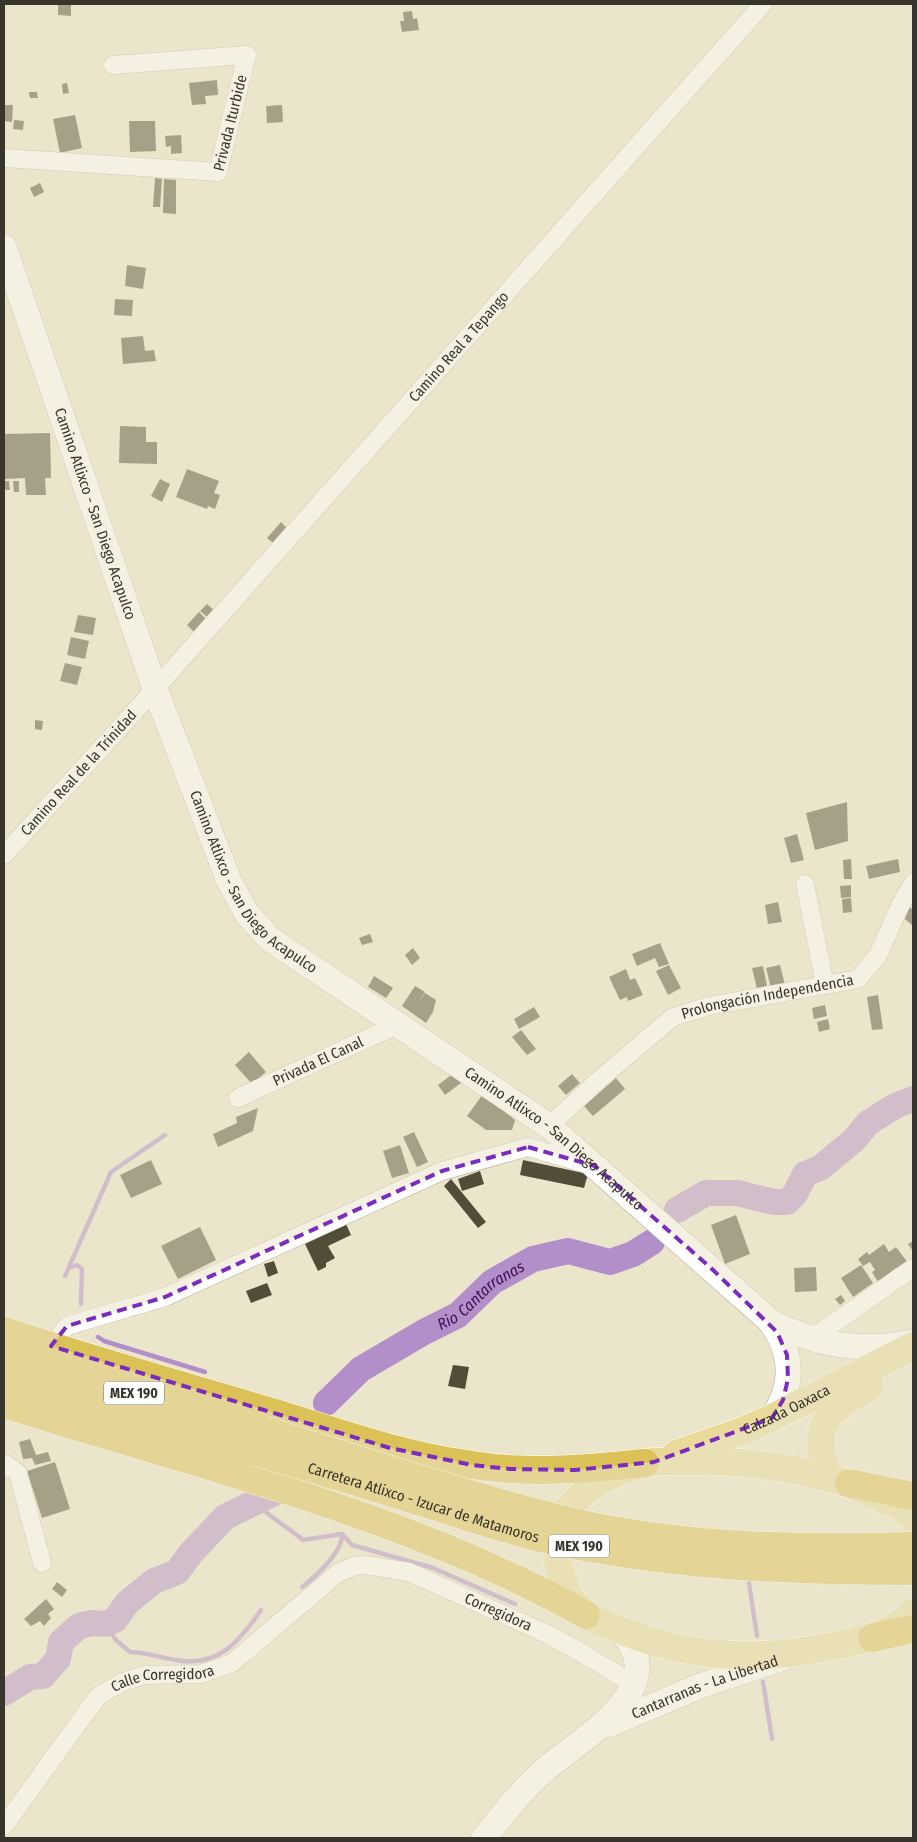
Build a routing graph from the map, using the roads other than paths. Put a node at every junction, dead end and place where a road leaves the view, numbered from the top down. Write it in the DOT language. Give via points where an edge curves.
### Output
graph roads {
  1 [pos="763,4"];
  2 [pos="113,65"];
  3 [pos="4,158"];
  4 [pos="4,247"];
  5 [pos="155,689"];
  6 [pos="4,855"];
  7 [pos="913,883"];
  8 [pos="805,884"];
  9 [pos="825,985"];
  10 [pos="398,1025"];
  11 [pos="238,1098"];
  12 [pos="549,1126"];
  13 [pos="600,1171"];
  14 [pos="913,1268"];
  15 [pos="770,1321"];
  16 [pos="4,1331"];
  17 [pos="811,1339"];
  18 [pos="913,1342"];
  19 [pos="51,1346"];
  20 [pos="913,1346"];
  21 [pos="4,1356"];
  22 [pos="913,1365"];
  23 [pos="4,1377"];
  24 [pos="4,1404"];
  25 [pos="772,1418"];
  26 [pos="268,1432"];
  27 [pos="4,1463"];
  28 [pos="649,1463"];
  29 [pos="839,1481"];
  30 [pos="913,1496"];
  31 [pos="913,1518"];
  32 [pos="913,1546"];
  33 [pos="42,1563"];
  34 [pos="354,1566"];
  35 [pos="913,1571"];
  36 [pos="913,1612"];
  37 [pos="586,1615"];
  38 [pos="618,1629"];
  39 [pos="913,1629"];
  40 [pos="872,1638"];
  41 [pos="812,1650"];
  42 [pos="633,1684"];
  43 [pos="599,1728"];
  44 [pos="4,1826"];
  45 [pos="484,1838"];
  1 -- 5 [label="street, Camino Real a Tepango"];
  2 -- 3 [label="street, Privada Iturbide" via="247,55 218,172"];
  4 -- 5 [label="street, Camino Atlixco - San Diego Acapulco"];
  5 -- 6 [label="street, Camino Real de la Trinidad"];
  5 -- 10 [label="street, Camino Atlixco - San Diego Acapulco" via="229,880 247,914 270,939"];
  7 -- 9 [label="street, Prolongación Independencia" via="878,955 858,979"];
  8 -- 9 [label="street"];
  9 -- 12 [label="street, Prolongación Independencia" via="709,1006 673,1017"];
  10 -- 11 [label="street, Privada El Canal"];
  10 -- 12 [label="street, Camino Atlixco - San Diego Acapulco"];
  12 -- 13 [label="street, Camino Atlixco - San Diego Acapulco"];
  13 -- 15 [label="street, Camino Atlixco - San Diego Acapulco"];
  13 -- 19 [label="street" via="528,1147 442,1171 165,1297 67,1326"];
  14 -- 17 [label="street"];
  15 -- 17 [label="street, Camino Atlixco - San Diego Acapulco"];
  15 -- 25 [label="street, Camino Atlixco - San Diego Acapulco" via="783,1343 788,1368 783,1400"];
  16 -- 19 [label="highway"];
  17 -- 18 [label="street, Camino Atlixco - San Diego Acapulco" via="858,1347"];
  19 -- 26 [label="highway"];
  20 -- 25 [label="main road, Calzada Oaxaca"];
  21 -- 26 [label="highway, Carretera Atlixco - Izucar de Matamoros / MEX 190"];
  22 -- 29 [label="main road, Calzada Oaxaca" via="848,1399 826,1421 820,1441 822,1460"];
  23 -- 26 [label="highway, Carretera Atlixco - Izucar de Matamoros / MEX 190"];
  24 -- 37 [label="highway" via="356,1514 475,1561"];
  25 -- 28 [label="main road, Calzada Oaxaca"];
  26 -- 28 [label="highway" via="390,1448 472,1466 548,1470"];
  26 -- 32 [label="highway, Carretera Atlixco - Izucar de Matamoros / MEX 190, bridge" via="539,1514 601,1528 749,1546"];
  26 -- 35 [label="highway, Carretera Atlixco - Izucar de Matamoros / MEX 190, bridge" via="515,1531 548,1540 688,1563 813,1571"];
  27 -- 33 [label="street" via="18,1473"];
  28 -- 29 [label="main road" via="732,1462"];
  28 -- 37 [label="main road, Calzada Oaxaca" via="608,1477 585,1491 568,1510 557,1531 557,1554 563,1582 569,1596"];
  29 -- 30 [label="highway"];
  29 -- 31 [label="main road" via="899,1506"];
  34 -- 42 [label="street, Corregidora" via="408,1572 547,1634"];
  34 -- 44 [label="street, Calle Corregidora" via="338,1573 232,1663 201,1674 145,1675 123,1682 98,1696"];
  36 -- 40 [label="main road" via="894,1629"];
  37 -- 38 [label="main road"];
  38 -- 41 [label="main road" via="663,1644 718,1654 768,1656"];
  38 -- 42 [label="street, Cantarranas - La Libertad" via="629,1642 635,1658"];
  39 -- 40 [label="highway"];
  40 -- 41 [label="main road"];
  41 -- 43 [label="street, Cantarranas - La Libertad" via="700,1686"];
  42 -- 43 [label="street, Cantarranas - La Libertad" via="624,1702"];
  43 -- 45 [label="street, Cantarranas - La Libertad" via="548,1767 520,1794"];
}
